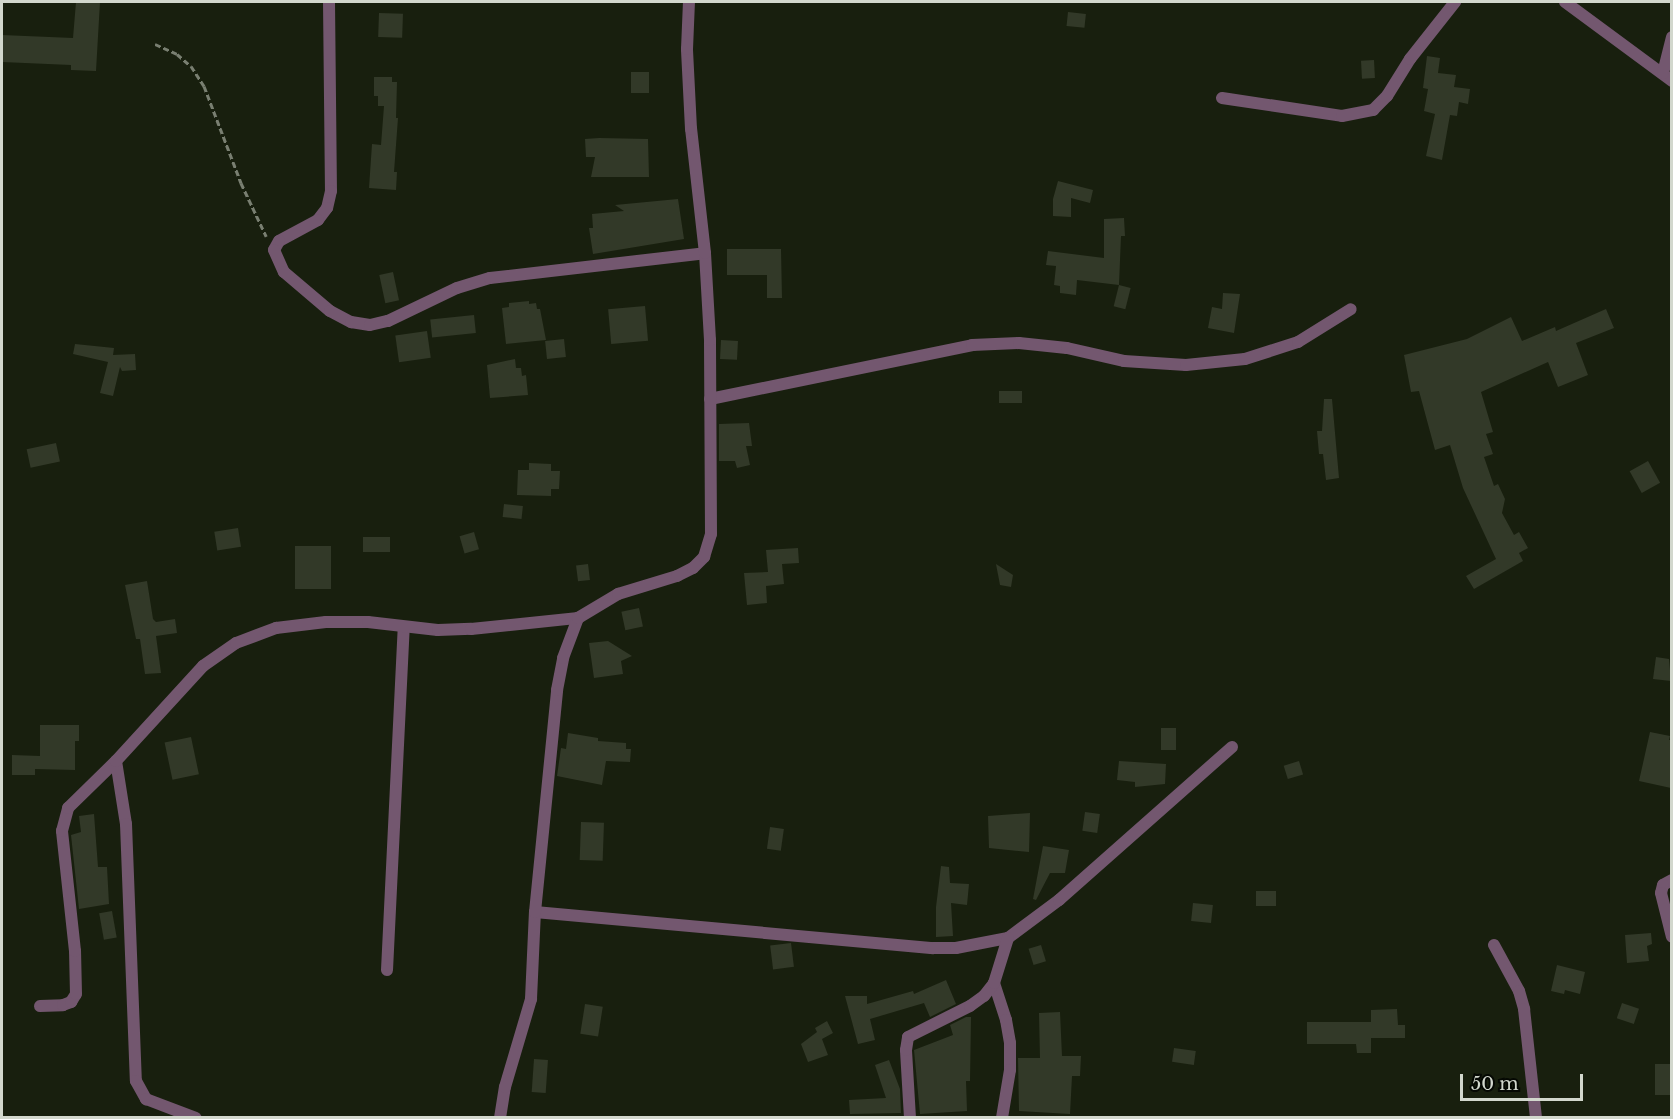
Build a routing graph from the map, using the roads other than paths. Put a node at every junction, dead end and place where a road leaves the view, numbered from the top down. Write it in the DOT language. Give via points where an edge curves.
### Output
graph roads {
  1 [pos="329,2"];
  2 [pos="689,2"];
  3 [pos="1455,2"];
  4 [pos="1564,2"];
  5 [pos="1671,37"];
  6 [pos="1667,77"];
  7 [pos="1222,98"];
  8 [pos="705,253"];
  9 [pos="1351,309"];
  10 [pos="710,399"];
  11 [pos="578,618"];
  12 [pos="404,627"];
  13 [pos="1232,747"];
  14 [pos="116,761"];
  15 [pos="1671,880"];
  16 [pos="535,912"];
  17 [pos="1671,937"];
  18 [pos="1008,938"];
  19 [pos="1494,945"];
  20 [pos="387,969"];
  21 [pos="994,983"];
  22 [pos="40,1006"];
  23 [pos="196,1118"];
  24 [pos="500,1118"];
  25 [pos="910,1118"];
  26 [pos="1002,1118"];
  27 [pos="1536,1118"];
  1 -- 8 [label="street" via="332,191 318,220 279,241 274,250 284,272 330,311 351,322 370,325 490,278"];
  2 -- 8 [label="street" via="691,129"];
  3 -- 7 [label="street" via="1373,110 1342,116"];
  4 -- 6 [label="street"];
  5 -- 6 [label="street"];
  8 -- 10 [label="street"];
  9 -- 10 [label="street" via="1298,342 1245,359 1185,365 1124,361 1067,348 1019,343 972,345"];
  10 -- 11 [label="street" via="711,534 704,557 677,576 618,594"];
  11 -- 12 [label="street" via="471,630"];
  11 -- 16 [label="street" via="556,690"];
  12 -- 14 [label="street" via="326,622 276,628 236,643 203,666"];
  12 -- 20 [label="street"];
  13 -- 18 [label="street" via="1059,900"];
  14 -- 22 [label="street" via="68,808 64,818 76,994 63,1005"];
  14 -- 23 [label="street" via="126,824 136,1081 146,1099"];
  15 -- 17 [label="street" via="1663,885 1661,893"];
  16 -- 18 [label="street" via="933,948 956,948"];
  16 -- 24 [label="street" via="531,999"];
  18 -- 21 [label="street"];
  19 -- 27 [label="street" via="1519,991 1524,1009"];
  21 -- 25 [label="street" via="970,1006 908,1037"];
  21 -- 26 [label="street" via="1010,1043"];
}
